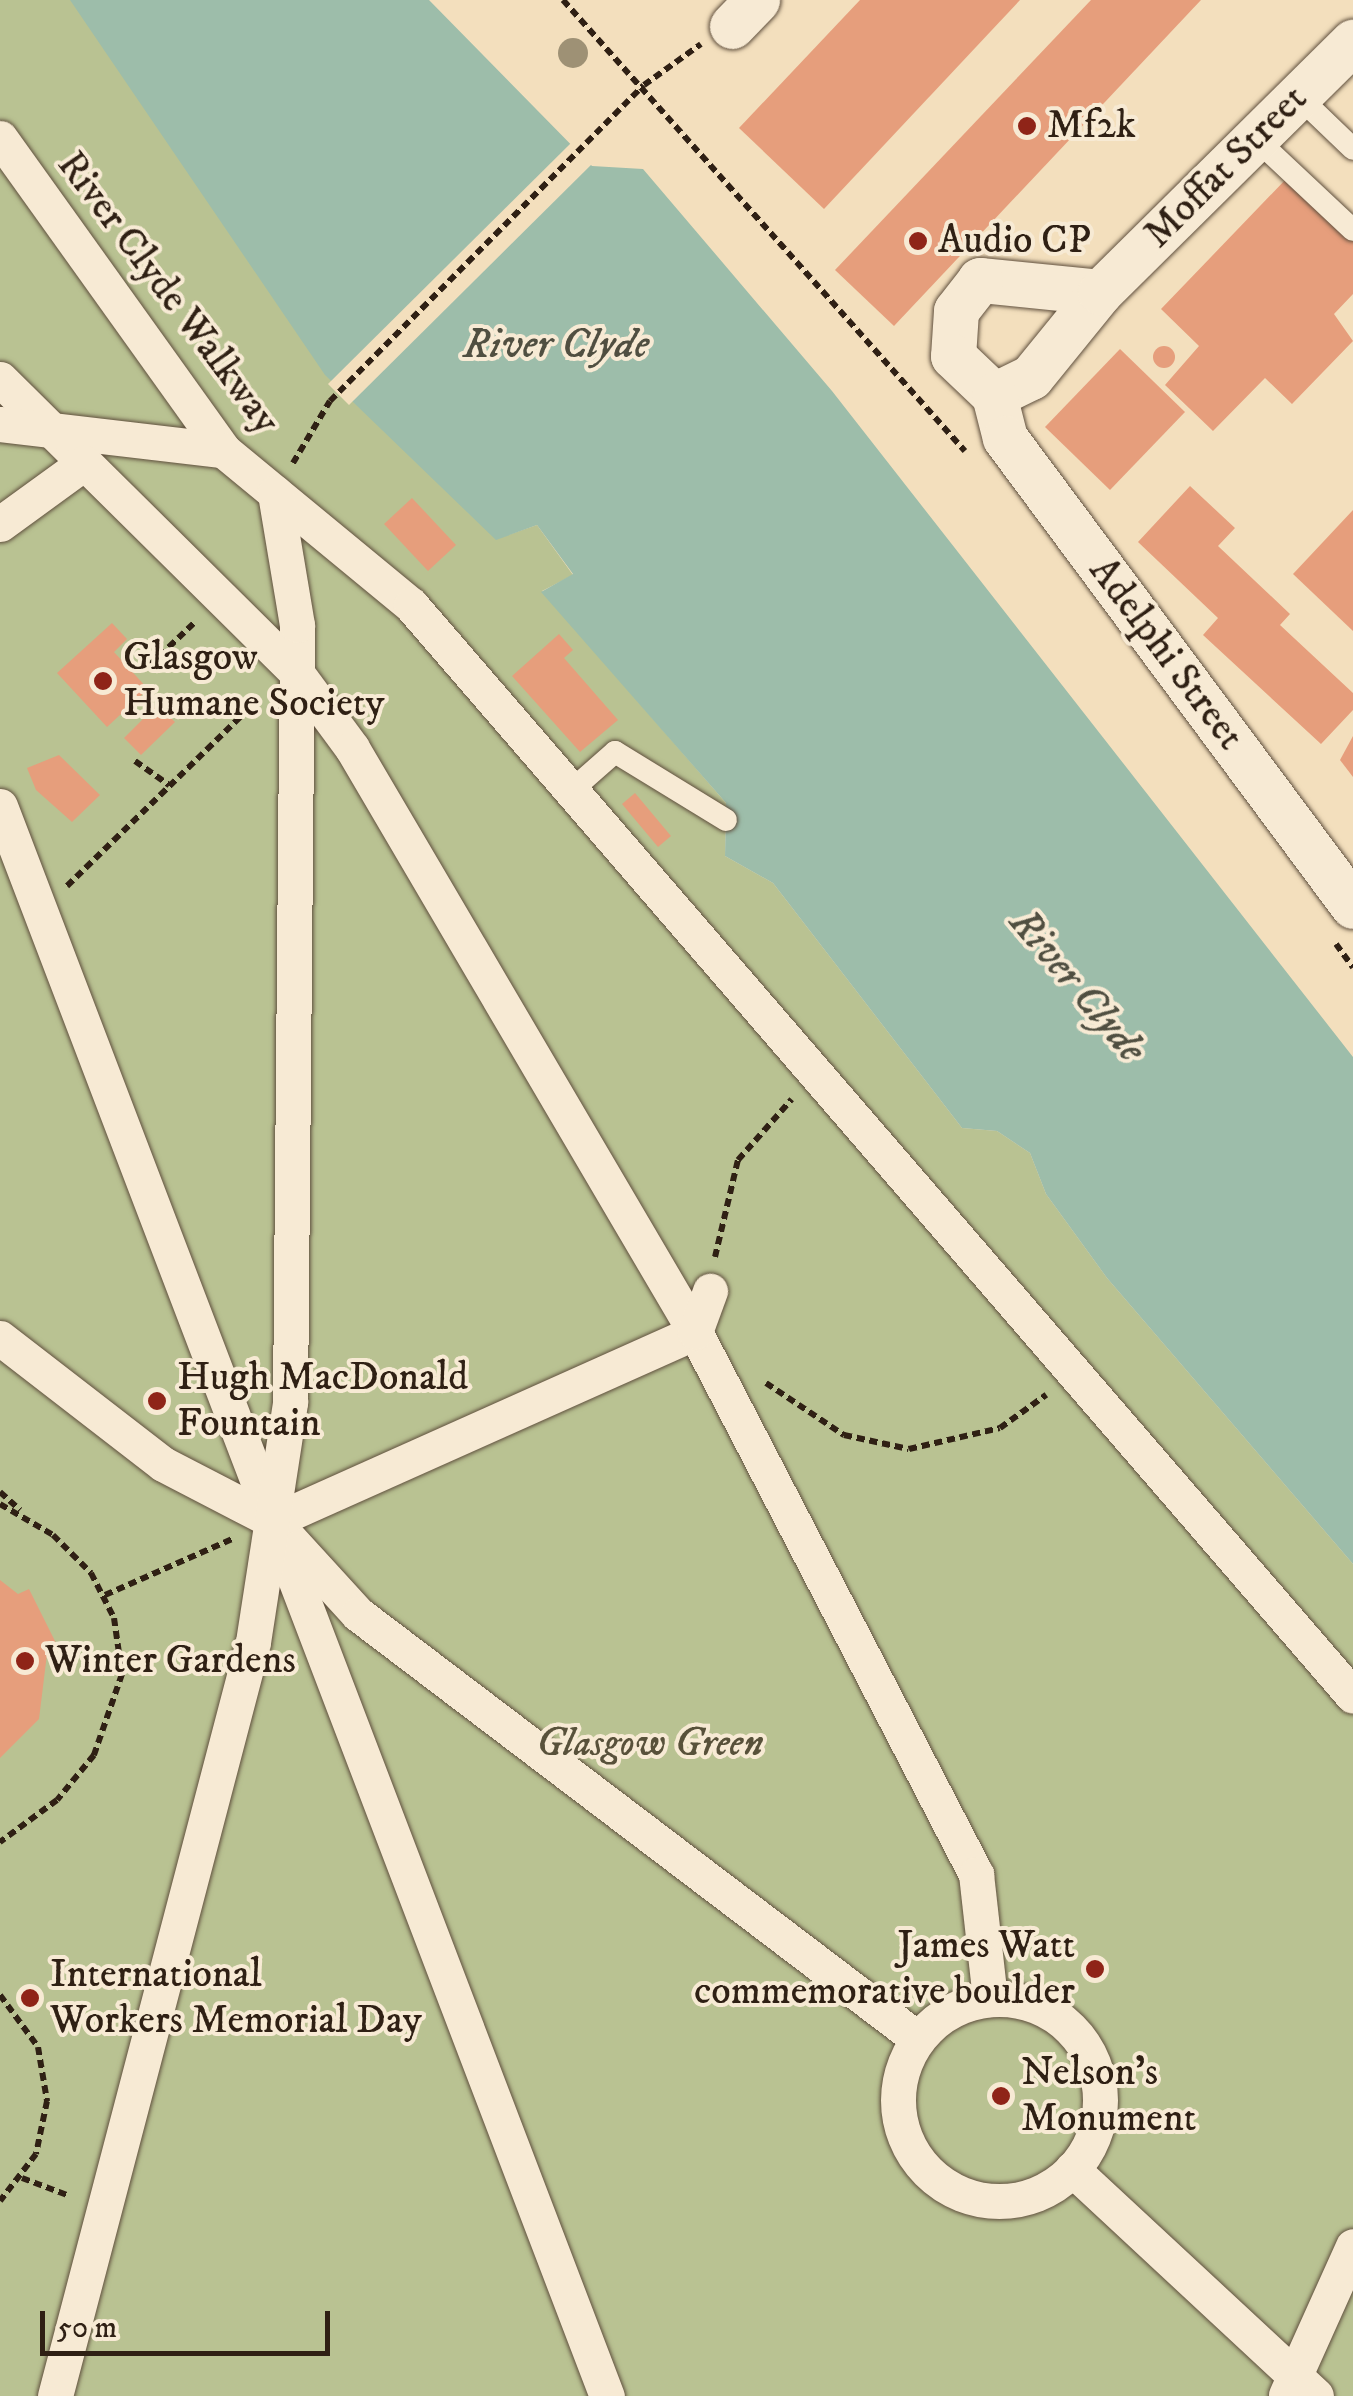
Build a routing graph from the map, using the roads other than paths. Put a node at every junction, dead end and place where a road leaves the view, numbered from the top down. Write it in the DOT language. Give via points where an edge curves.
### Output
graph roads {
  1 [pos="1353,42"];
  2 [pos="1298,96"];
  3 [pos="0,138"];
  4 [pos="1254,138"];
  5 [pos="1353,149"];
  6 [pos="1353,230"];
  7 [pos="1100,292"];
  8 [pos="0,378"];
  9 [pos="994,395"];
  10 [pos="0,424"];
  11 [pos="49,428"];
  12 [pos="222,450"];
  13 [pos="84,463"];
  14 [pos="275,493"];
  15 [pos="0,524"];
  16 [pos="296,672"];
  17 [pos="574,788"];
  18 [pos="0,806"];
  19 [pos="726,820"];
  20 [pos="1353,906"];
  21 [pos="712,1278"];
  22 [pos="696,1332"];
  23 [pos="0,1338"];
  24 [pos="272,1521"];
  25 [pos="1353,1696"];
  26 [pos="990,2000"];
  27 [pos="918,2039"];
  28 [pos="1072,2170"];
  29 [pos="1353,2246"];
  30 [pos="1299,2389"];
  31 [pos="54,2396"];
  32 [pos="607,2396"];
  1 -- 2 [label="street, Moffat Street"];
  2 -- 4 [label="street, Moffat Street"];
  2 -- 5 [label="lane"];
  3 -- 12 [label="street, River Clyde Walkway"];
  4 -- 6 [label="lane"];
  4 -- 7 [label="street, Moffat Street"];
  7 -- 9 [label="street, Moffat Street" via="1031,377"];
  7 -- 9 [label="street" via="980,280 956,310 953,356"];
  8 -- 11 [label="street"];
  9 -- 20 [label="street, Adelphi Street" via="1005,438"];
  10 -- 11 [label="street"];
  11 -- 12 [label="street"];
  11 -- 13 [label="street"];
  12 -- 14 [label="street, River Clyde Walkway"];
  13 -- 15 [label="street"];
  13 -- 16 [label="street" via="217,602"];
  14 -- 16 [label="street"];
  14 -- 17 [label="street, River Clyde Walkway" via="410,605"];
  16 -- 22 [label="street" via="352,748"];
  16 -- 24 [label="street" via="290,1402"];
  17 -- 19 [label="lane" via="615,752"];
  17 -- 25 [label="street, River Clyde Walkway"];
  18 -- 24 [label="street"];
  21 -- 22 [label="street"];
  22 -- 24 [label="street"];
  22 -- 26 [label="street" via="976,1874"];
  23 -- 24 [label="street" via="163,1464"];
  24 -- 27 [label="street" via="358,1614"];
  24 -- 31 [label="street" via="253,1642"];
  24 -- 32 [label="street"];
  26 -- 27 [label="street" via="956,2008"];
  26 -- 28 [label="street" via="1057,2017 1090,2056 1097,2125"];
  27 -- 28 [label="street" via="898,2104 905,2137 935,2177 997,2201 1045,2189"];
  28 -- 30 [label="street"];
  29 -- 30 [label="street"];
}
